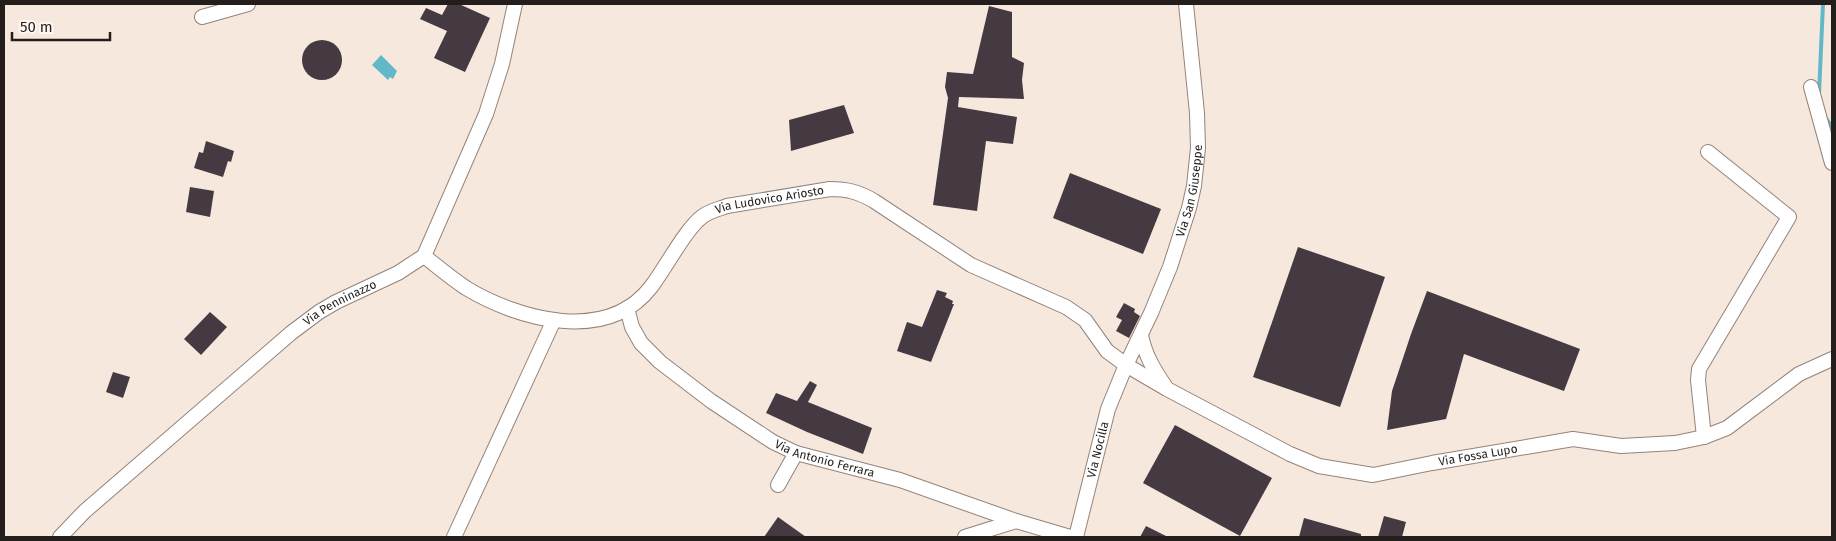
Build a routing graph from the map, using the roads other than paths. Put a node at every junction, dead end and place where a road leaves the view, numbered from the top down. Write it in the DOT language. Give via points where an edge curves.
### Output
graph roads {
  1 [pos="248,4"];
  2 [pos="515,4"];
  3 [pos="1186,4"];
  4 [pos="202,17"];
  5 [pos="1811,88"];
  6 [pos="1708,152"];
  7 [pos="1832,163"];
  8 [pos="424,256"];
  9 [pos="627,308"];
  10 [pos="554,320"];
  11 [pos="1141,335"];
  12 [pos="1832,358"];
  13 [pos="1126,365"];
  14 [pos="1167,389"];
  15 [pos="1704,437"];
  16 [pos="796,453"];
  17 [pos="778,485"];
  18 [pos="1016,521"];
  19 [pos="60,537"];
  20 [pos="454,537"];
  21 [pos="965,537"];
  22 [pos="1070,537"];
  23 [pos="1076,537"];
  1 -- 4 [label="street"];
  2 -- 8 [label="street" via="502,64 486,114"];
  3 -- 11 [label="street, Via San Giuseppe" via="1197,112 1194,186 1170,267"];
  5 -- 7 [label="street"];
  6 -- 15 [label="street" via="1789,217 1699,369"];
  8 -- 10 [label="street, Via Ludovico Ariosto" via="492,301"];
  8 -- 19 [label="street, Via Penninazzo" via="398,273 336,302 291,333 85,511"];
  9 -- 10 [label="street, Via Ludovico Ariosto" via="602,319 580,322"];
  9 -- 13 [label="street, Via Ludovico Ariosto" via="651,288 702,217 727,206 830,188 846,189 861,193 972,265 1066,307 1080,316 1107,351"];
  9 -- 16 [label="street, Via Antonio Ferrara" via="641,343 660,362 711,402 772,442"];
  10 -- 20 [label="street"];
  11 -- 13 [label="street, Via San Giuseppe"];
  11 -- 14 [label="street" via="1153,368"];
  12 -- 15 [label="street, Via Fossa Lupo" via="1799,374 1726,428"];
  13 -- 14 [label="street, Via Fossa Lupo"];
  13 -- 23 [label="street, Via Nocilla" via="1108,409"];
  14 -- 15 [label="street, Via Fossa Lupo" via="1318,466 1373,475 1573,439 1621,446 1675,443"];
  16 -- 17 [label="street"];
  16 -- 18 [label="street, Via Antonio Ferrara" via="900,480"];
  18 -- 21 [label="street"];
  18 -- 22 [label="street, Via Antonio Ferrara"];
}
